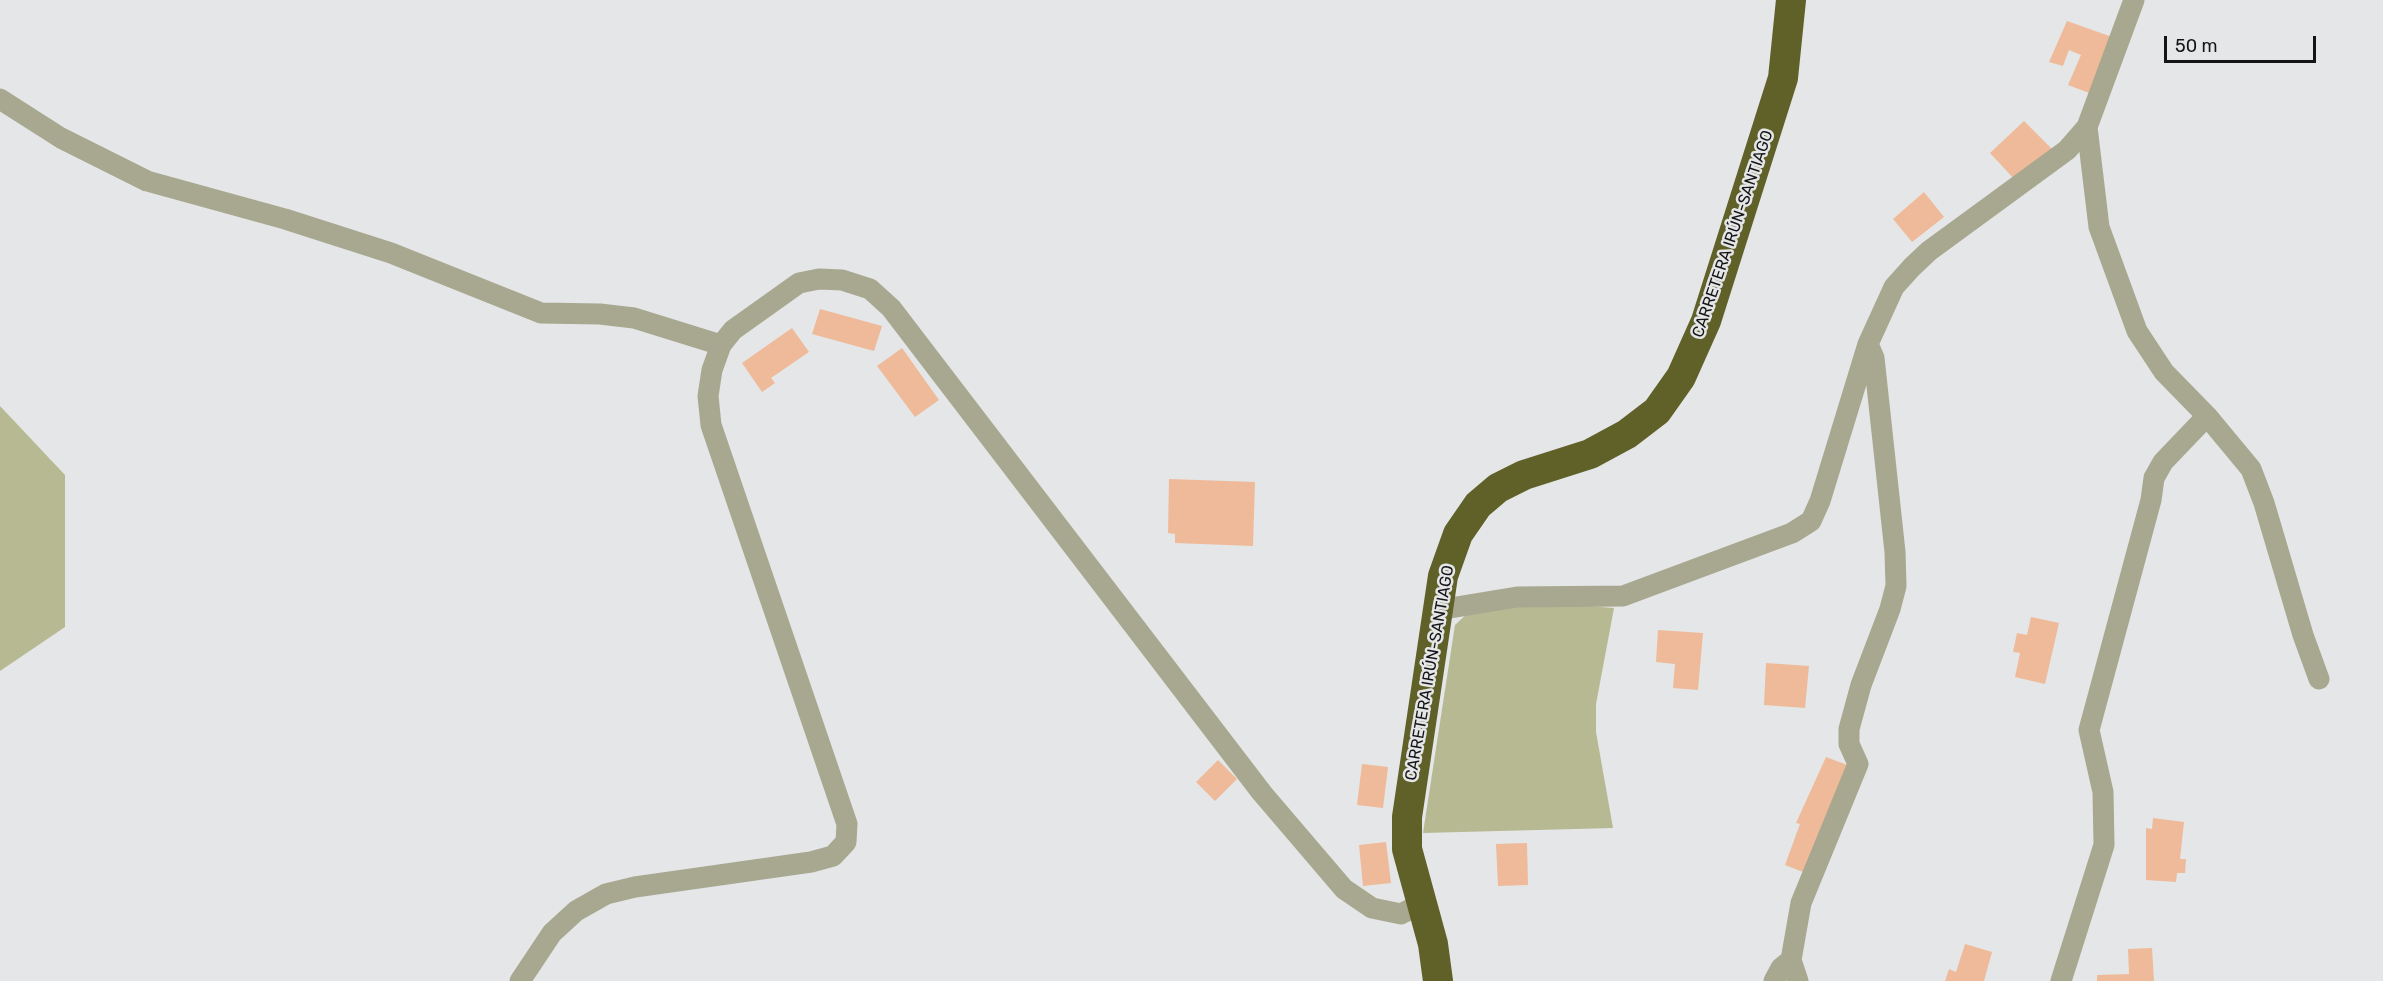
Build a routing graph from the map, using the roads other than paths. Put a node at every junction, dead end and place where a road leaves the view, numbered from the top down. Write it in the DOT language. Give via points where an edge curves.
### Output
graph roads {
  1 [pos="1791,0"];
  2 [pos="2134,0"];
  3 [pos="0,99"];
  4 [pos="2087,128"];
  5 [pos="1868,344"];
  6 [pos="721,345"];
  7 [pos="2207,417"];
  8 [pos="1438,609"];
  9 [pos="2319,679"];
  10 [pos="1420,903"];
  11 [pos="1791,960"];
  12 [pos="520,981"];
  13 [pos="1438,981"];
  14 [pos="1774,981"];
  15 [pos="1797,981"];
  16 [pos="2061,981"];
  1 -- 8 [label="highway, CARRETERA IRÚN-SANTIAGO" via="1783,78 1706,321 1681,377 1657,411 1627,434 1590,454 1524,475 1498,488 1478,505 1458,534 1443,576"];
  2 -- 4 [label="street"];
  3 -- 6 [label="street" via="61,138 147,181 390,253 541,313 634,318"];
  4 -- 5 [label="street" via="2067,150 1912,267 1894,287"];
  4 -- 7 [label="street" via="2098,227 2138,331 2164,372"];
  5 -- 8 [label="street" via="1820,501 1811,521 1792,533 1623,596 1517,597"];
  5 -- 11 [label="street" via="1874,358 1896,586 1849,729 1849,744 1858,764 1801,903"];
  6 -- 10 [label="street" via="733,330 799,284 819,279 842,280 870,289 912,334 1262,793 1344,889 1372,908 1401,914"];
  6 -- 12 [label="street" via="708,396 711,425 847,824 846,842 833,856 811,862 606,894 576,911 552,933"];
  7 -- 9 [label="street" via="2251,469"];
  7 -- 16 [label="street" via="2163,462 2154,478 2089,730 2103,792 2104,845"];
  8 -- 10 [label="highway, CARRETERA IRÚN-SANTIAGO" via="1407,817 1407,849"];
  10 -- 13 [label="highway, CARRETERA IRÚN-SANTIAGO"];
  11 -- 14 [label="street"];
  11 -- 15 [label="street"];
}
